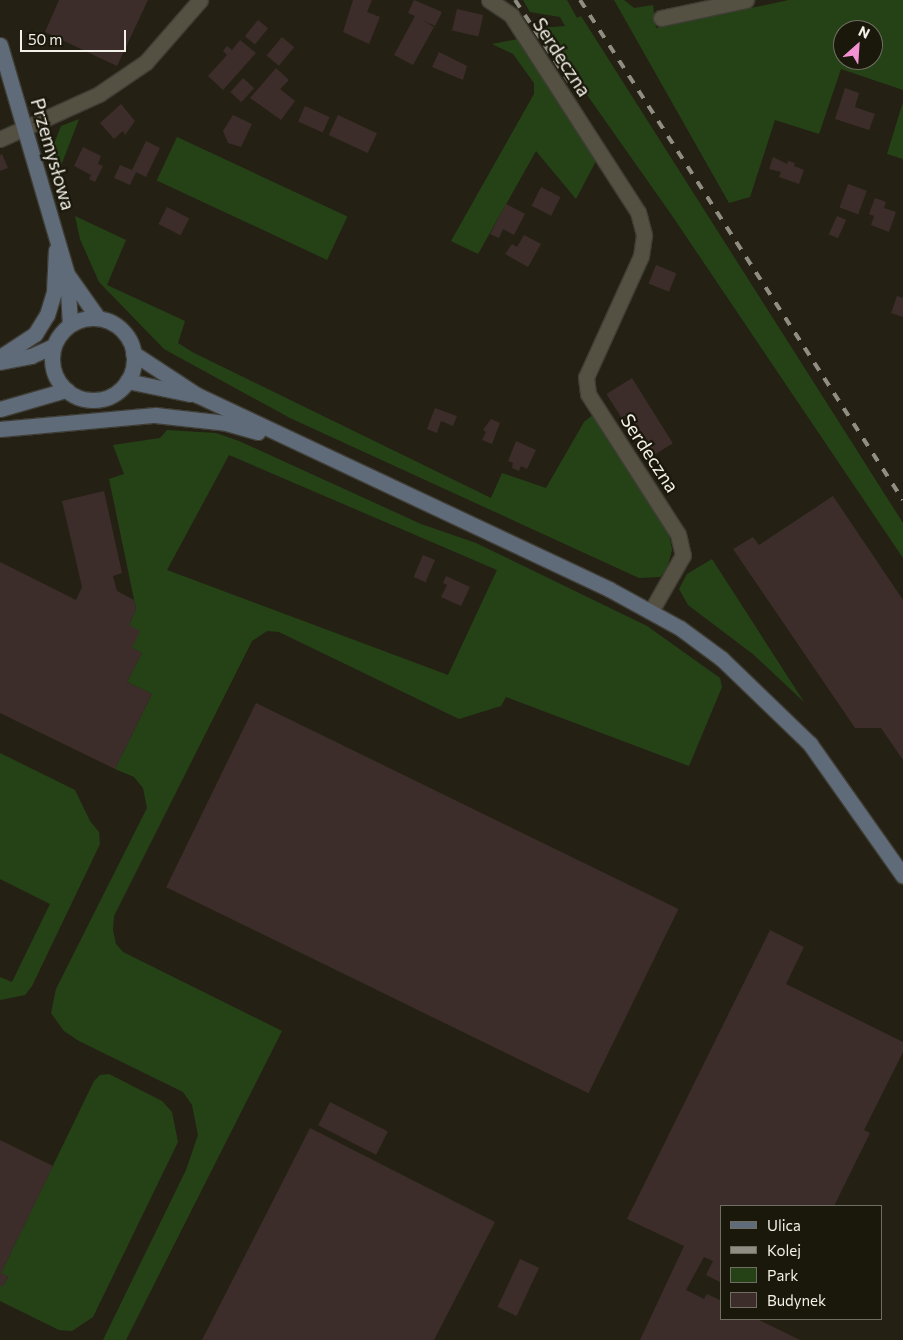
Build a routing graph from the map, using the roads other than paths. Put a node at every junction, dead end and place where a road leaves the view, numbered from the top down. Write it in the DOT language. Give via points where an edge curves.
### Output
graph roads {
  1 [pos="200,0"];
  2 [pos="489,0"];
  3 [pos="746,0"];
  4 [pos="661,18"];
  5 [pos="0,45"];
  6 [pos="25,128"];
  7 [pos="0,139"];
  8 [pos="57,241"];
  9 [pos="67,274"];
  10 [pos="98,318"];
  11 [pos="70,324"];
  12 [pos="54,346"];
  13 [pos="133,353"];
  14 [pos="0,357"];
  15 [pos="0,362"];
  16 [pos="127,381"];
  17 [pos="66,390"];
  18 [pos="197,395"];
  19 [pos="0,409"];
  20 [pos="0,429"];
  21 [pos="301,444"];
  22 [pos="651,611"];
  23 [pos="903,876"];
  1 -- 6 [label="street" via="146,62 99,94"];
  2 -- 22 [label="street, Serdeczna" via="511,15 638,212 644,235 641,256 586,377 588,394 678,534 683,555"];
  3 -- 4 [label="street"];
  5 -- 6 [label="street, Przemysłowa"];
  6 -- 7 [label="street"];
  6 -- 8 [label="street, Przemysłowa"];
  8 -- 9 [label="street, Przemysłowa"];
  8 -- 14 [label="street" via="54,292 47,315 36,334"];
  9 -- 10 [label="street, Przemysłowa"];
  9 -- 11 [label="street, Przemysłowa"];
  10 -- 11 [label="street"];
  10 -- 13 [label="street" via="117,326 128,338"];
  11 -- 12 [label="street"];
  12 -- 15 [label="street" via="31,356"];
  12 -- 17 [label="street" via="52,365"];
  13 -- 16 [label="street"];
  13 -- 18 [label="street"];
  16 -- 17 [label="street" via="120,390 99,399 76,396"];
  16 -- 18 [label="street"];
  17 -- 19 [label="street"];
  18 -- 21 [label="street"];
  20 -- 21 [label="street" via="156,415 226,423"];
  21 -- 22 [label="street"];
  22 -- 23 [label="street" via="722,659 782,714 839,782"];
}
